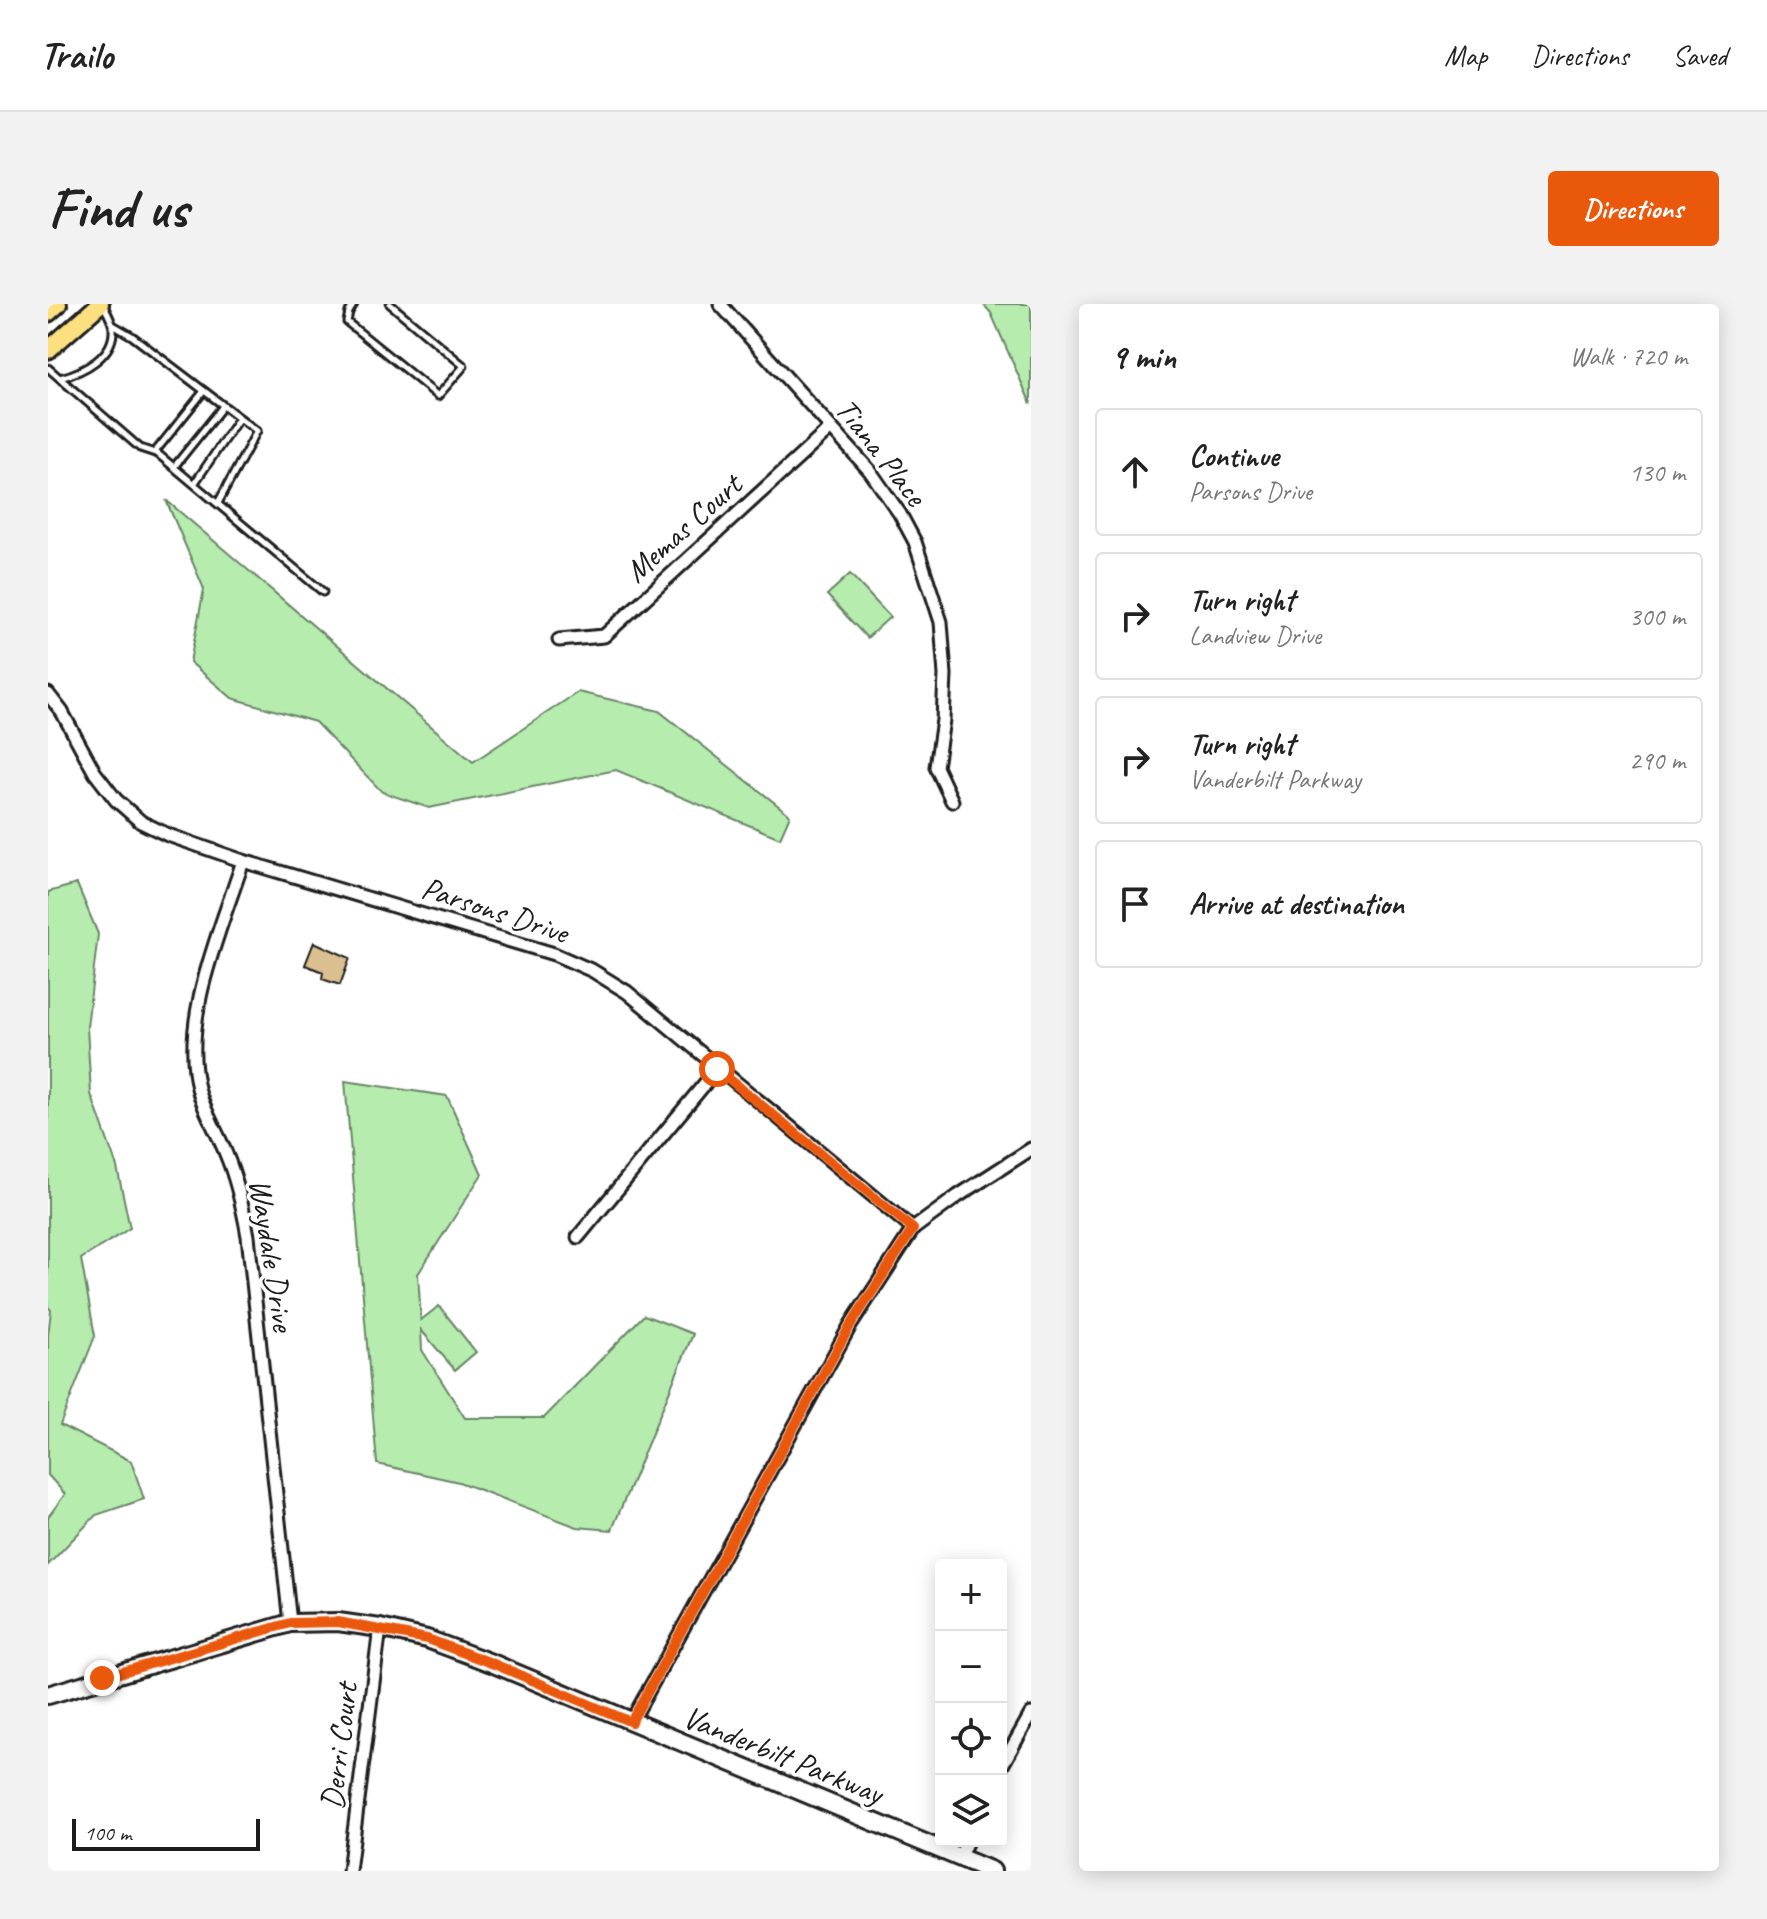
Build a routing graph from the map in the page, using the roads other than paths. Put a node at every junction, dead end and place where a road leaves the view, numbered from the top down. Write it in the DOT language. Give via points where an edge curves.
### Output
graph roads {
  1 [pos="58,304"];
  2 [pos="101,304"];
  3 [pos="354,304"];
  4 [pos="390,304"];
  5 [pos="720,304"];
  6 [pos="48,313"];
  7 [pos="113,325"];
  8 [pos="48,350"];
  9 [pos="48,368"];
  10 [pos="59,378"];
  11 [pos="204,391"];
  12 [pos="223,406"];
  13 [pos="239,418"];
  14 [pos="831,428"];
  15 [pos="155,452"];
  16 [pos="174,467"];
  17 [pos="194,484"];
  18 [pos="218,503"];
  19 [pos="323,592"];
  20 [pos="559,640"];
  21 [pos="48,694"];
  22 [pos="952,801"];
  23 [pos="243,861"];
  24 [pos="717,1069"];
  25 [pos="1031,1149"];
  26 [pos="913,1229"];
  27 [pos="578,1237"];
  28 [pos="290,1623"];
  29 [pos="380,1628"];
  30 [pos="48,1695"];
  31 [pos="1031,1714"];
  32 [pos="631,1722"];
  33 [pos="1007,1756"];
  34 [pos="964,1847"];
  35 [pos="959,1858"];
  36 [pos="349,1871"];
  37 [pos="992,1871"];
  1 -- 6 [label="main road"];
  2 -- 7 [label="lane"];
  2 -- 8 [label="main road"];
  3 -- 4 [label="lane" via="347,322 438,396 464,366"];
  5 -- 14 [label="street, Tiana Place"];
  7 -- 10 [label="lane" via="112,340 98,359"];
  7 -- 11 [label="lane"];
  9 -- 10 [label="lane"];
  10 -- 15 [label="lane" via="140,448"];
  11 -- 12 [label="lane"];
  11 -- 15 [label="lane"];
  12 -- 13 [label="lane"];
  12 -- 16 [label="lane"];
  13 -- 17 [label="lane"];
  13 -- 18 [label="lane" via="257,431"];
  14 -- 20 [label="street, Memas Court" via="604,636"];
  14 -- 22 [label="street, Tiana Place" via="900,514 929,579 941,622 945,675 936,767"];
  15 -- 16 [label="lane"];
  16 -- 17 [label="lane"];
  17 -- 18 [label="lane"];
  18 -- 19 [label="lane"];
  21 -- 23 [label="street, Parsons Drive" via="95,773 141,822"];
  23 -- 24 [label="street, Parsons Drive" via="554,954 593,971 627,992"];
  23 -- 28 [label="street, Waydale Drive" via="200,997 194,1063 200,1094 240,1195 248,1236"];
  24 -- 26 [label="street, Parsons Drive"];
  24 -- 27 [label="street"];
  25 -- 26 [label="street"];
  26 -- 32 [label="street" via="850,1326"];
  28 -- 29 [label="main road, Vanderbilt Parkway"];
  28 -- 30 [label="main road, Vanderbilt Parkway"];
  29 -- 32 [label="main road, Vanderbilt Parkway" via="494,1664"];
  29 -- 36 [label="street, Derri Court"];
  31 -- 33 [label="street"];
  32 -- 35 [label="main road, Vanderbilt Parkway"];
  34 -- 35 [label="street"];
  35 -- 37 [label="main road, Vanderbilt Parkway"];
}
